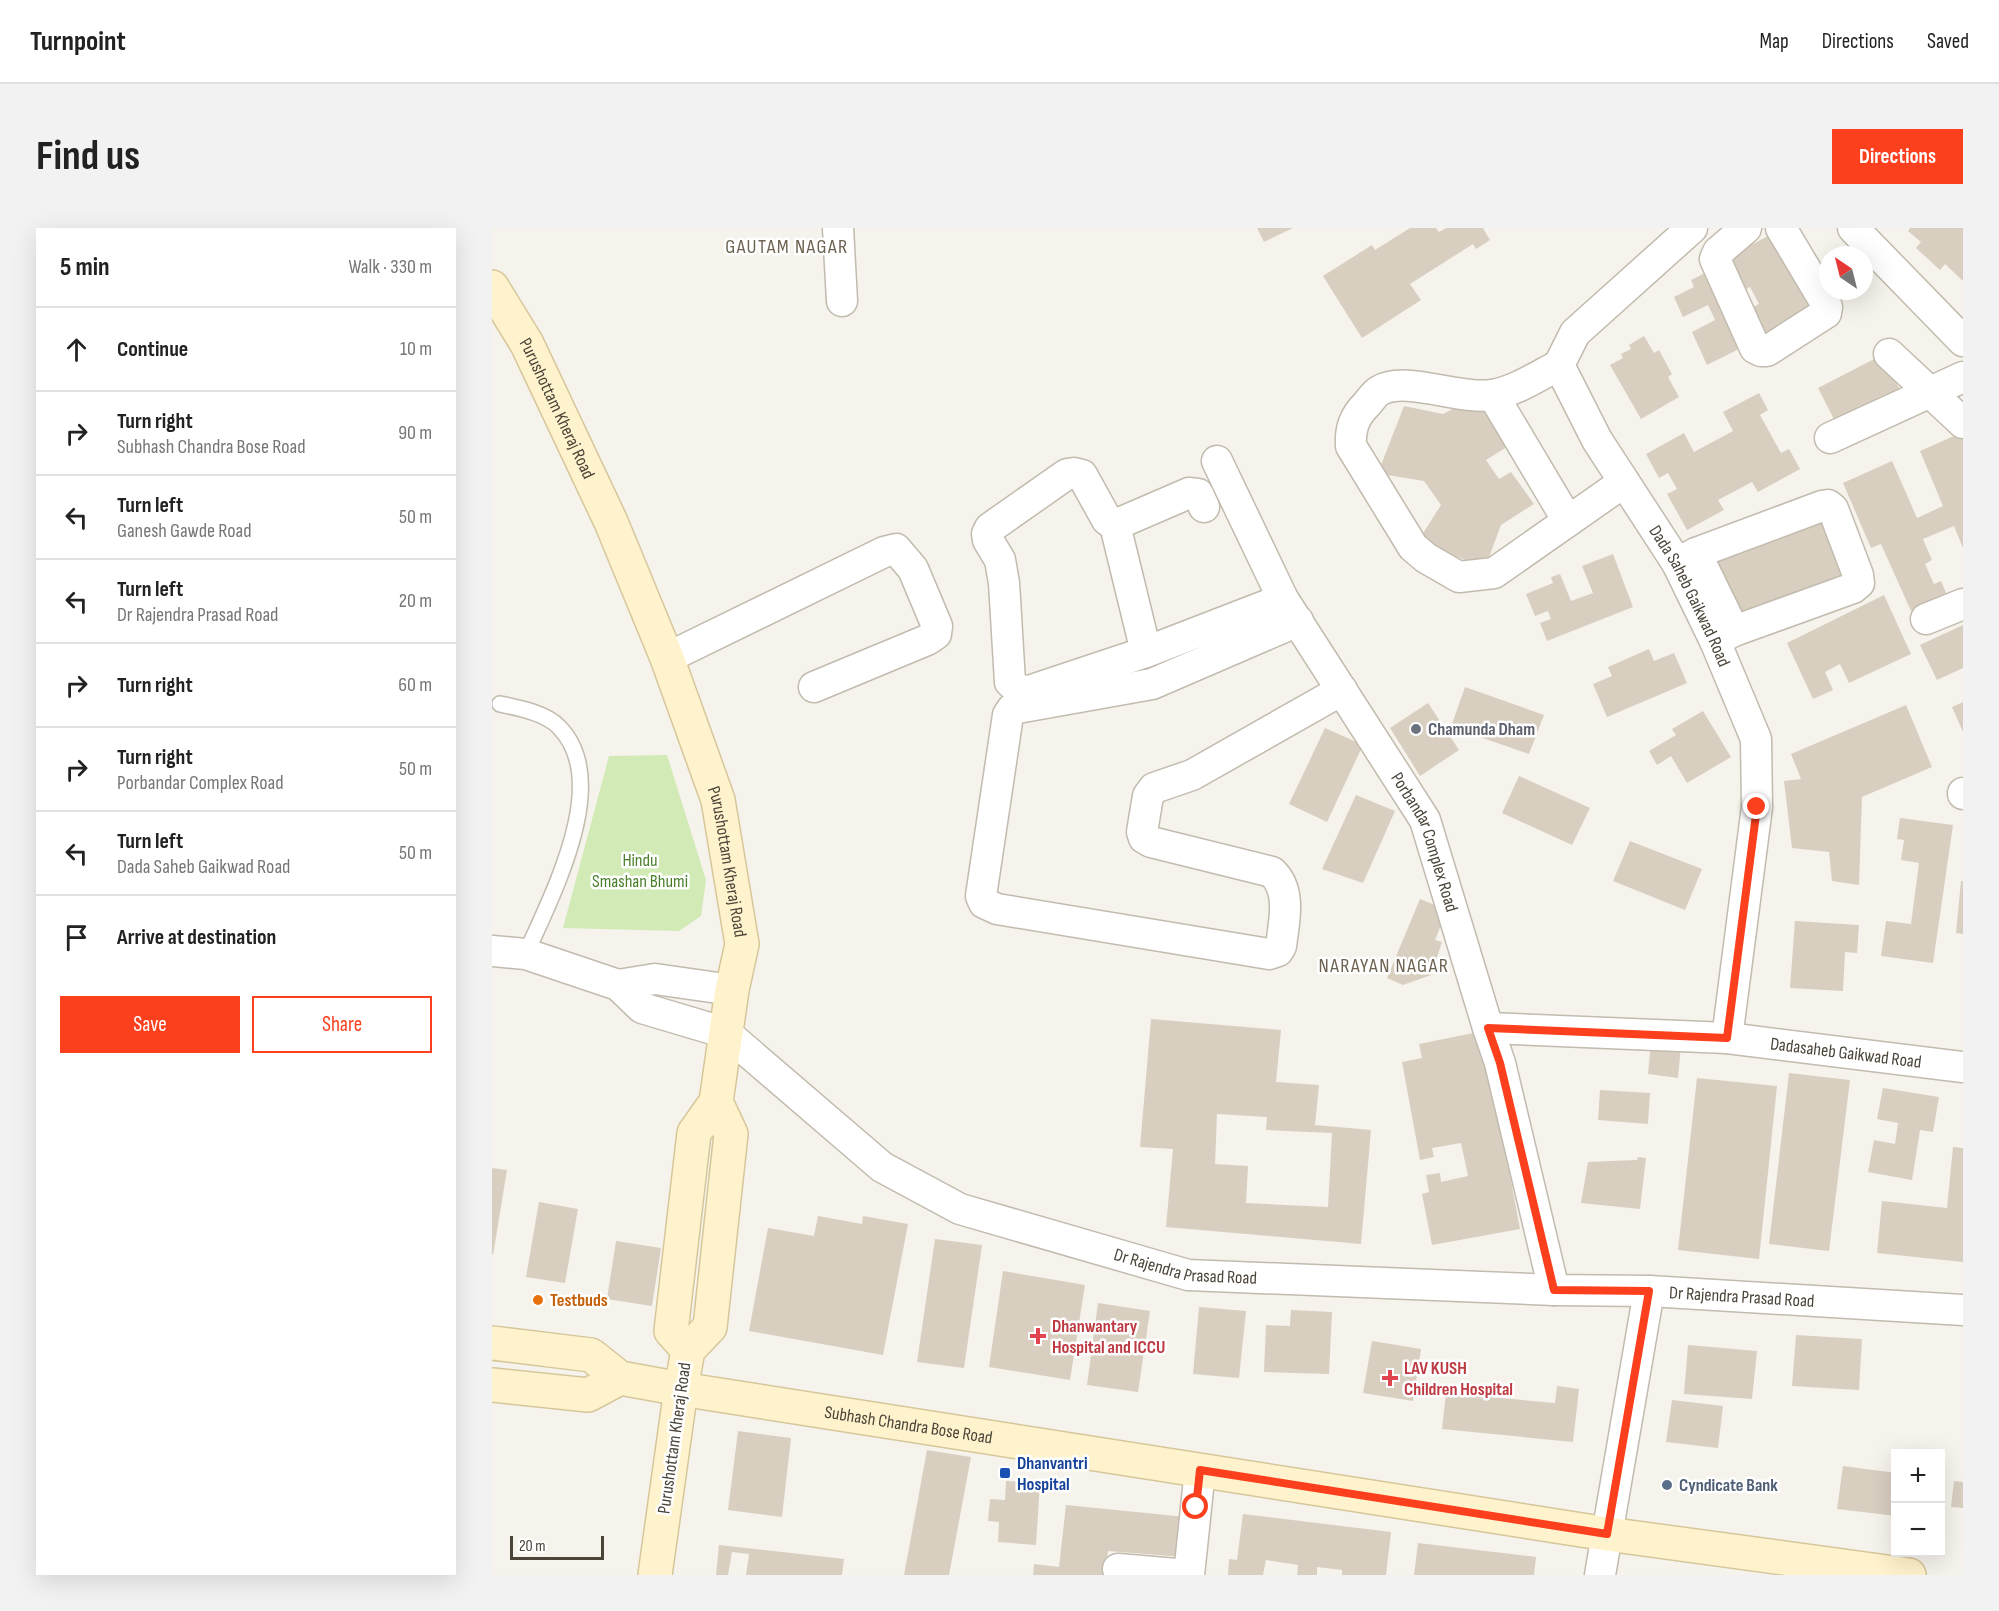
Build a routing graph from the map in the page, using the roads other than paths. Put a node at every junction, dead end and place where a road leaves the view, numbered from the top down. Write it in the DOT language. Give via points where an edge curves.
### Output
graph roads {
  1 [pos="838,228"];
  2 [pos="1692,228"];
  3 [pos="1746,228"];
  4 [pos="1780,228"];
  5 [pos="1857,229"];
  6 [pos="492,287"];
  7 [pos="842,301"];
  8 [pos="1963,342"];
  9 [pos="1889,354"];
  10 [pos="1559,365"];
  11 [pos="1963,377"];
  12 [pos="1930,393"];
  13 [pos="1493,395"];
  14 [pos="1963,423"];
  15 [pos="1830,438"];
  16 [pos="1217,461"];
  17 [pos="1624,482"];
  18 [pos="1204,507"];
  19 [pos="1568,521"];
  20 [pos="1115,525"];
  21 [pos="1687,558"];
  22 [pos="1963,604"];
  23 [pos="1291,610"];
  24 [pos="1926,619"];
  25 [pos="1724,636"];
  26 [pos="1146,652"];
  27 [pos="667,658"];
  28 [pos="814,687"];
  29 [pos="1342,690"];
  30 [pos="500,704"];
  31 [pos="492,951"];
  32 [pos="526,954"];
  33 [pos="618,985"];
  34 [pos="732,990"];
  35 [pos="1488,1028"];
  36 [pos="726,1033"];
  37 [pos="1727,1038"];
  38 [pos="1963,1067"];
  39 [pos="1554,1290"];
  40 [pos="1649,1291"];
  41 [pos="1963,1310"];
  42 [pos="492,1343"];
  43 [pos="620,1378"];
  44 [pos="492,1385"];
  45 [pos="681,1389"];
  46 [pos="1200,1470"];
  47 [pos="1607,1534"];
  48 [pos="1118,1569"];
  49 [pos="655,1575"];
  50 [pos="1189,1575"];
  51 [pos="1600,1575"];
  52 [pos="1909,1575"];
  1 -- 7 [label="street"];
  2 -- 10 [label="street" via="1575,333"];
  3 -- 4 [label="street" via="1715,259 1755,348 1761,351 1826,314 1827,307"];
  5 -- 8 [label="street"];
  6 -- 27 [label="main road, Purushottam Kheraj Road" via="527,344 611,522"];
  9 -- 12 [label="street"];
  10 -- 13 [label="street"];
  10 -- 17 [label="street, Dada Saheb Gaikwad Road"];
  11 -- 12 [label="street"];
  12 -- 14 [label="street"];
  12 -- 15 [label="street"];
  13 -- 19 [label="street"];
  13 -- 19 [label="street" via="1456,394 1407,384 1379,391 1357,414 1350,432 1351,446 1413,547 1459,577 1494,573"];
  16 -- 23 [label="street, Porbandar Complex Road"];
  17 -- 19 [label="street"];
  17 -- 21 [label="street, Dada Saheb Gaikwad Road"];
  18 -- 20 [label="street" via="1198,494 1190,493"];
  20 -- 26 [label="street"];
  20 -- 26 [label="street" via="1107,520 1082,475 1074,473 990,528 988,540 1000,560 1004,583 1010,682 1019,690 1029,691"];
  21 -- 25 [label="street, Dada Saheb Gaikwad Road"];
  21 -- 25 [label="street" via="1822,506 1833,509 1858,583"];
  22 -- 24 [label="street"];
  23 -- 26 [label="street"];
  23 -- 29 [label="street, Porbandar Complex Road"];
  23 -- 29 [label="street" via="1152,684 1012,709 981,896 984,903 997,909 1269,954 1278,951 1286,903 1277,877 1272,872 1143,838 1148,796 1154,788 1192,775"];
  25 -- 37 [label="street, Dada Saheb Gaikwad Road" via="1756,739 1757,807"];
  27 -- 28 [label="street" via="896,549 914,569 937,626 936,633"];
  27 -- 34 [label="main road, Purushottam Kheraj Road" via="718,800 742,944"];
  29 -- 35 [label="street, Porbandar Complex Road" via="1425,820"];
  30 -- 32 [label="lane" via="531,711 558,726 575,749 581,785 576,826 564,866"];
  31 -- 32 [label="street, Dr Rajendra Prasad Road"];
  32 -- 33 [label="street, Dr Rajendra Prasad Road"];
  33 -- 34 [label="street" via="655,980"];
  33 -- 36 [label="street, Dr Rajendra Prasad Road" via="642,1008"];
  34 -- 36 [label="main road, Purushottam Kheraj Road"];
  35 -- 37 [label="street"];
  35 -- 39 [label="street, Porbandar Complex Road" via="1500,1063"];
  36 -- 39 [label="street, Dr Rajendra Prasad Road" via="882,1167 960,1209 1188,1275"];
  36 -- 45 [label="main road, Purushottam Kheraj Road" via="716,1102 694,1133 670,1331 688,1350"];
  37 -- 38 [label="street, Dadasaheb Gaikwad Road"];
  39 -- 40 [label="street, Dr Rajendra Prasad Road"];
  40 -- 41 [label="street, Dr Rajendra Prasad Road"];
  40 -- 47 [label="street"];
  42 -- 43 [label="main road, Subhash Chandra Bose Road" via="591,1355"];
  43 -- 44 [label="main road" via="588,1395"];
  43 -- 45 [label="main road, Subhash Chandra Bose Road"];
  45 -- 46 [label="main road, Subhash Chandra Bose Road"];
  45 -- 49 [label="main road, Purushottam Kheraj Road"];
  46 -- 47 [label="main road, Subhash Chandra Bose Road"];
  46 -- 50 [label="street"];
  47 -- 51 [label="street"];
  47 -- 52 [label="main road, Subhash Chandra Bose Road"];
  48 -- 50 [label="street"];
}
